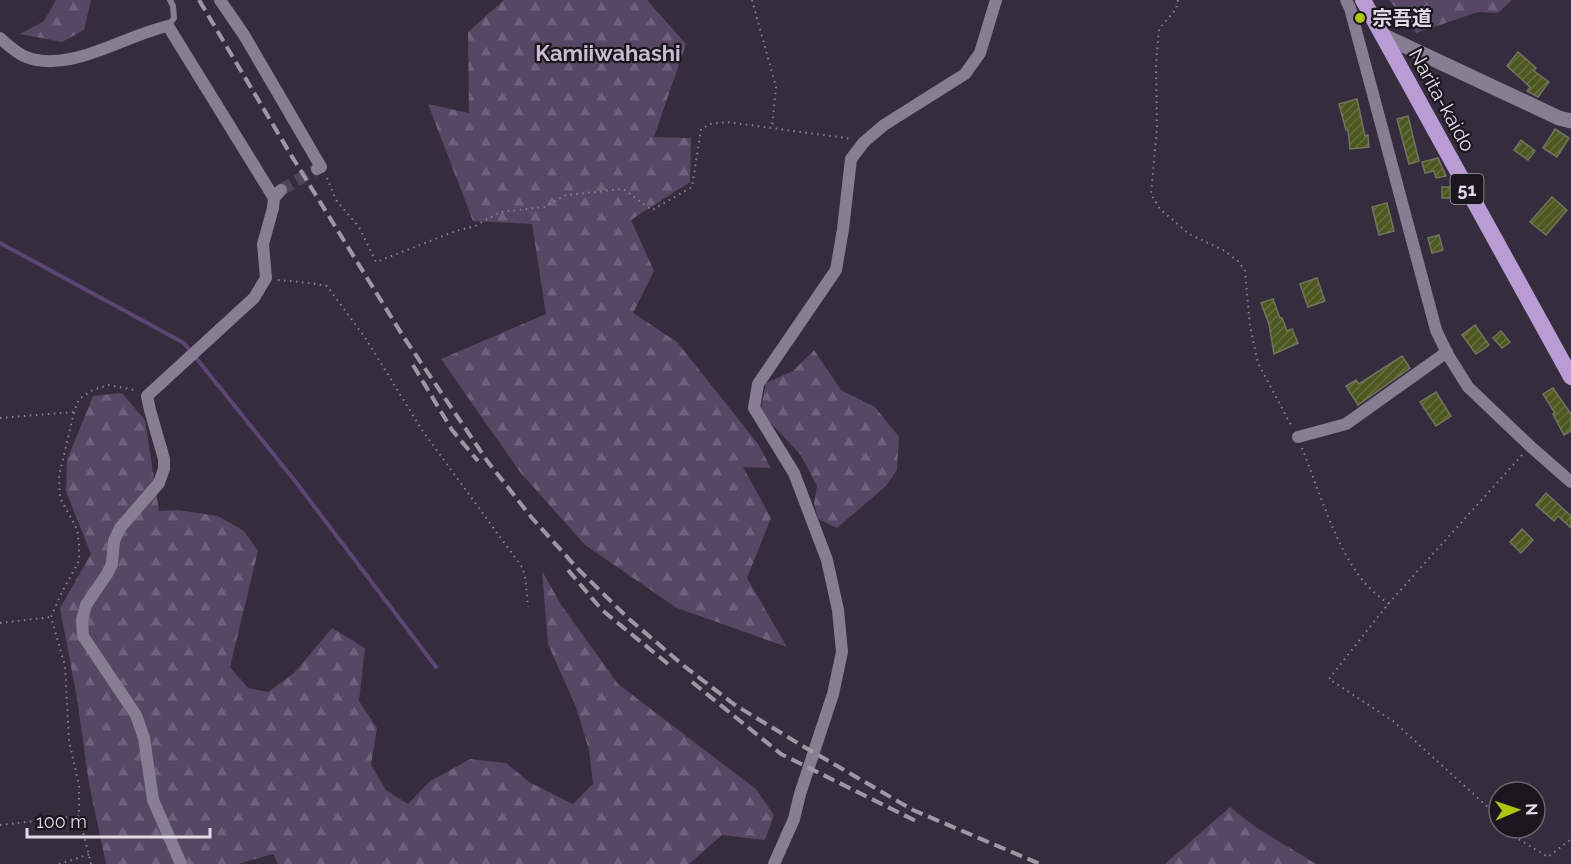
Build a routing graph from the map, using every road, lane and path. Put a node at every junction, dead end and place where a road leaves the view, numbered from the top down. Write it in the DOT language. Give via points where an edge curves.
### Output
graph roads {
  1 [pos="170,0"];
  2 [pos="220,0"];
  3 [pos="752,0"];
  4 [pos="996,0"];
  5 [pos="1178,0"];
  6 [pos="1357,5"];
  7 [pos="168,26"];
  8 [pos="1382,36"];
  9 [pos="0,38"];
  10 [pos="1571,121"];
  11 [pos="772,129"];
  12 [pos="864,142"];
  13 [pos="319,168"];
  14 [pos="266,278"];
  15 [pos="1447,352"];
  16 [pos="1571,377"];
  17 [pos="74,412"];
  18 [pos="0,418"];
  19 [pos="1298,437"];
  20 [pos="1530,446"];
  21 [pos="1571,482"];
  22 [pos="1388,604"];
  23 [pos="528,607"];
  24 [pos="51,617"];
  25 [pos="0,622"];
  26 [pos="1487,805"];
  27 [pos="80,816"];
  28 [pos="0,825"];
  29 [pos="1571,839"];
  30 [pos="1520,840"];
  31 [pos="90,854"];
  32 [pos="59,864"];
  33 [pos="181,864"];
  34 [pos="774,864"];
  1 -- 7 [label="lane" via="174,18"];
  2 -- 13 [label="street"];
  3 -- 11 [label="path" via="776,87"];
  4 -- 12 [label="street" via="980,52 965,74"];
  5 -- 19 [label="path" via="1176,9 1159,29 1151,194 1160,210 1189,234 1223,250 1245,271 1258,363"];
  6 -- 8 [label="highway, Narita-kaido / 51"];
  6 -- 15 [label="street" via="1436,330"];
  7 -- 9 [label="street" via="79,57 56,61 26,57"];
  7 -- 14 [label="street" via="277,194 263,244"];
  8 -- 10 [label="street"];
  8 -- 16 [label="highway, Narita-kaido / 51"];
  11 -- 12 [label="path"];
  11 -- 13 [label="path" via="727,122 701,129 692,187 652,210 623,189 566,195 544,207 500,212 476,226 376,262 359,227 336,200"];
  12 -- 34 [label="street" via="852,159 836,270 758,384 754,408 794,473 827,560 842,652 794,819"];
  14 -- 23 [label="path" via="327,286 333,293 422,430 522,567"];
  14 -- 33 [label="street" via="254,298 147,396 164,469 159,483 120,528 114,541 112,564 86,605 82,620 83,636 136,715 144,738 153,800"];
  15 -- 19 [label="street" via="1346,424"];
  15 -- 20 [label="street" via="1468,387"];
  17 -- 18 [label="path"];
  19 -- 22 [label="path" via="1348,559"];
  20 -- 21 [label="street"];
  20 -- 22 [label="path"];
  22 -- 26 [label="path" via="1329,679 1393,721"];
  24 -- 25 [label="path"];
  27 -- 28 [label="path"];
  29 -- 30 [label="path" via="1548,857"];
  31 -- 32 [label="path"];
}
